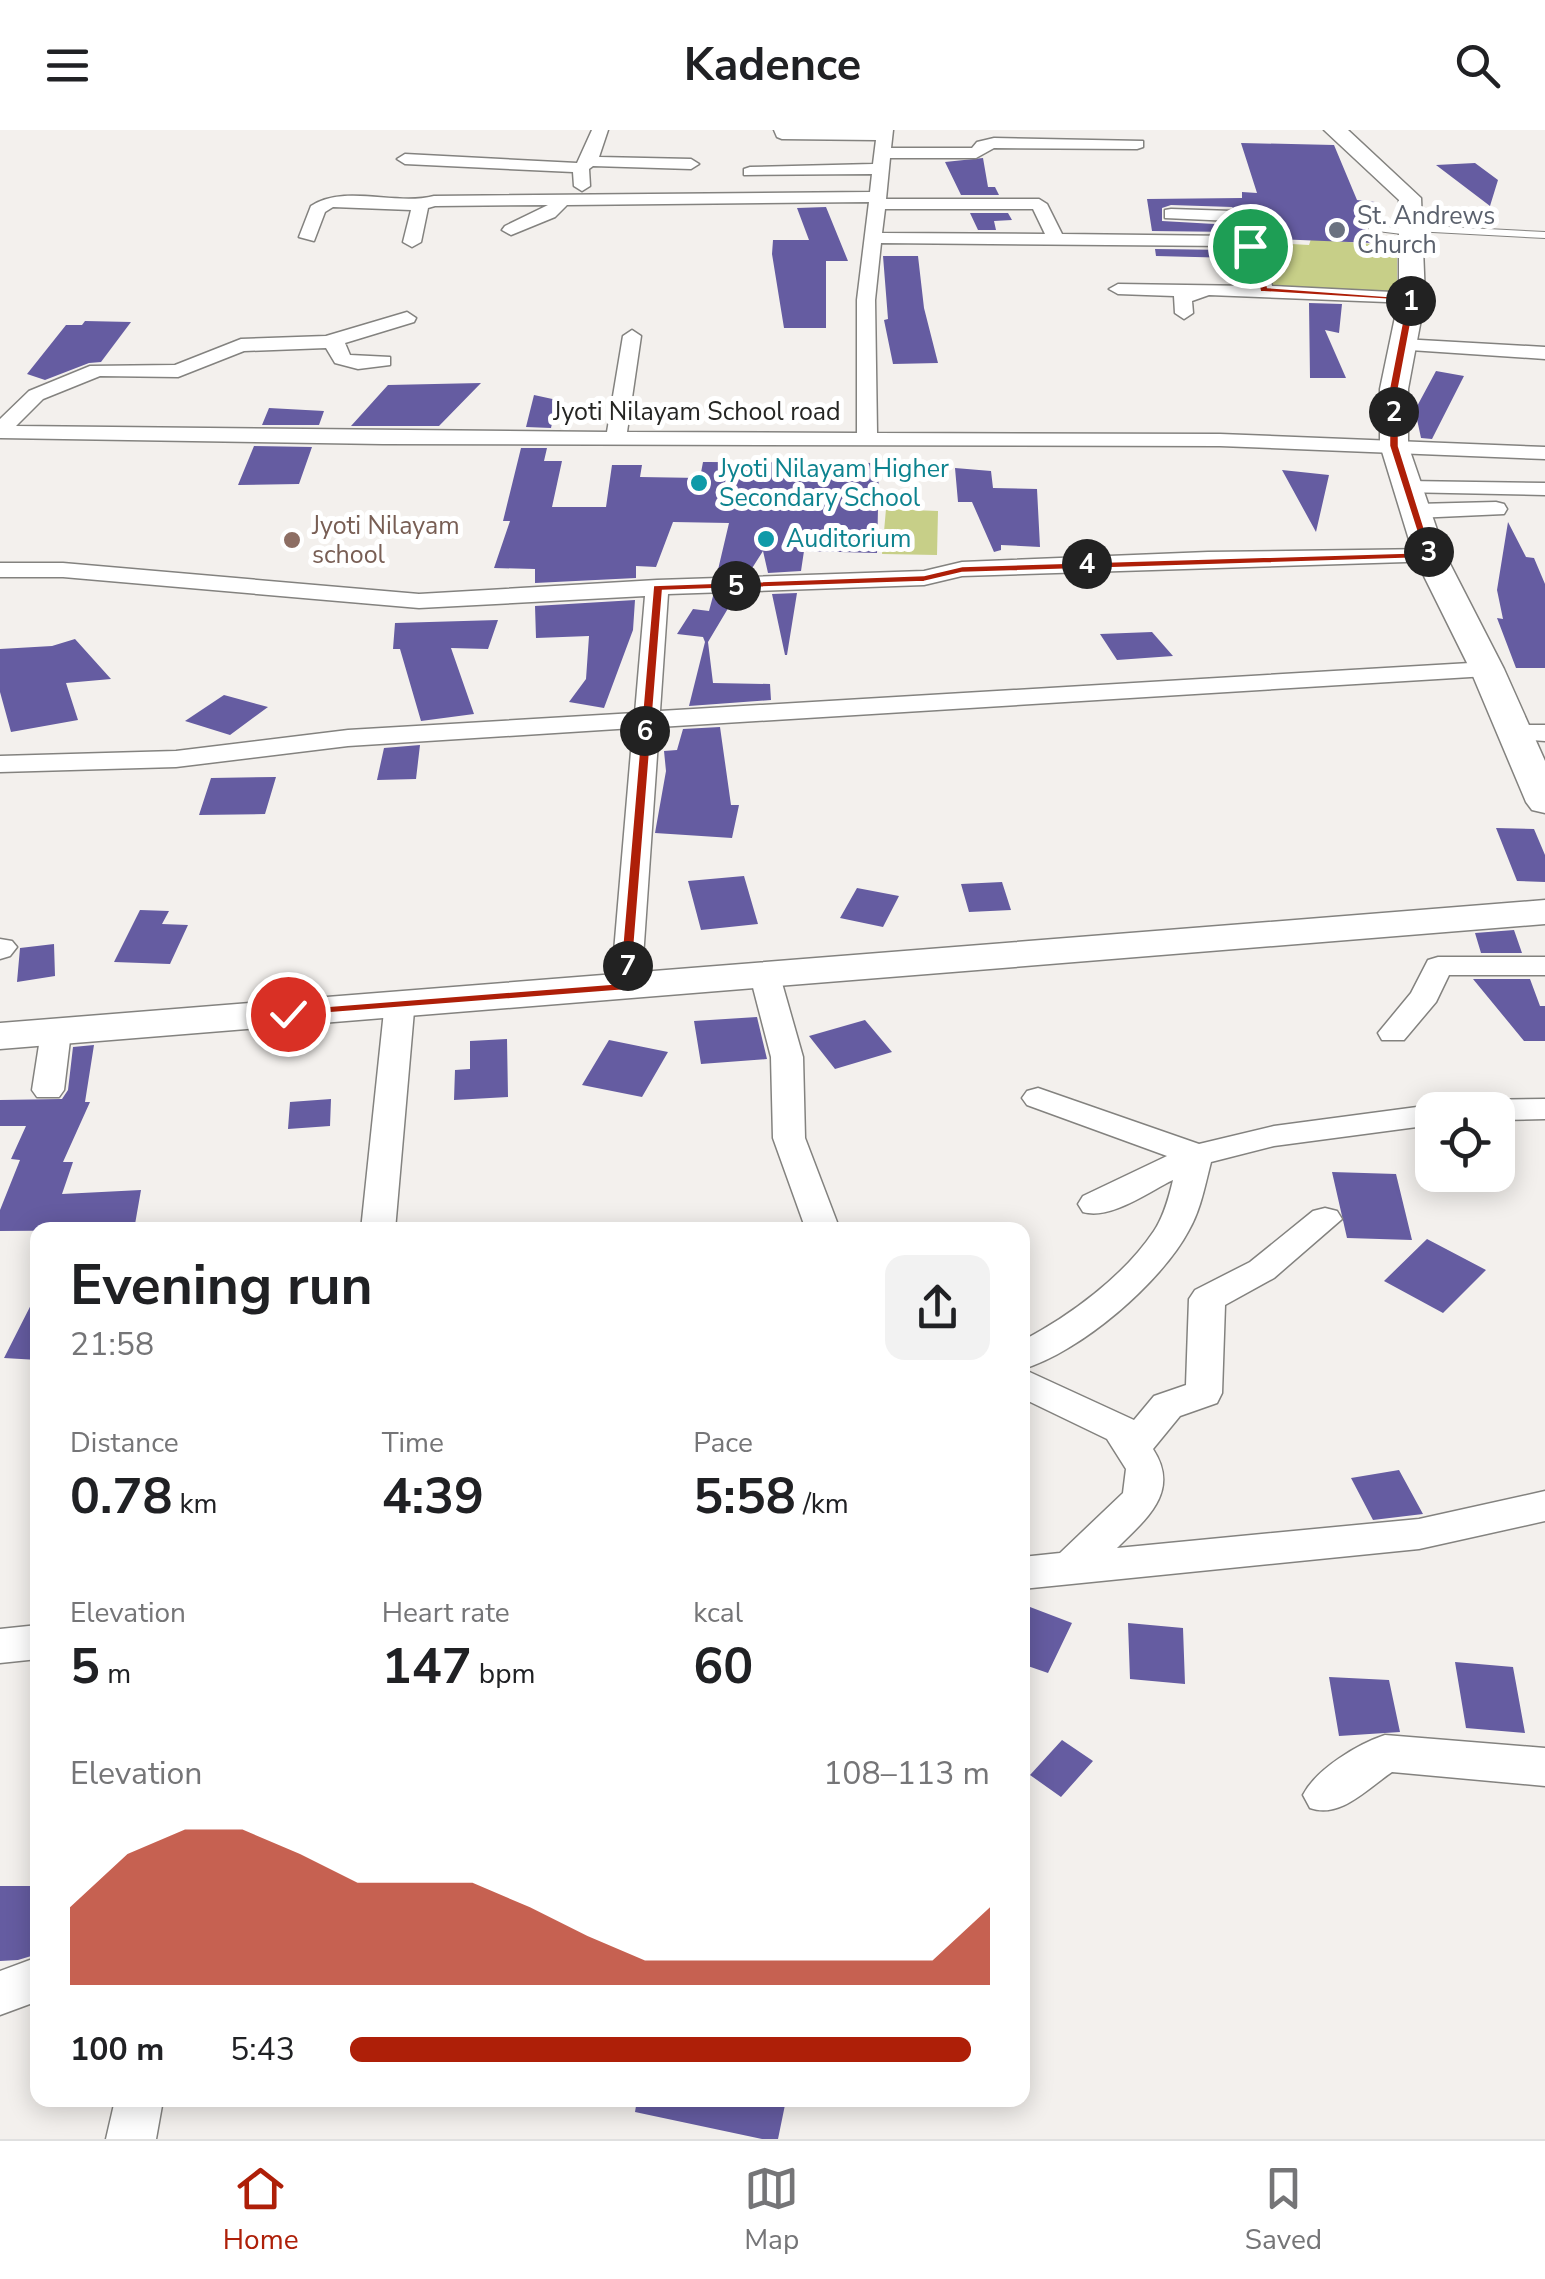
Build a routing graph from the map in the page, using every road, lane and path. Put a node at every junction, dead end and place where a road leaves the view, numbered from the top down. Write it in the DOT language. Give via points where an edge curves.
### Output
graph roads {
  1 [pos="600,130"];
  2 [pos="782,130"];
  3 [pos="1335,130"];
  4 [pos="1136,137"];
  5 [pos="884,147"];
  6 [pos="405,159"];
  7 [pos="585,164"];
  8 [pos="690,164"];
  9 [pos="750,172"];
  10 [pos="563,200"];
  11 [pos="584,200"];
  12 [pos="878,200"];
  13 [pos="420,206"];
  14 [pos="1170,214"];
  15 [pos="1372,228"];
  16 [pos="511,230"];
  17 [pos="1410,230"];
  18 [pos="1545,235"];
  19 [pos="308,237"];
  20 [pos="874,238"];
  21 [pos="1056,240"];
  22 [pos="1234,241"];
  23 [pos="412,242"];
  24 [pos="1118,289"];
  25 [pos="1264,290"];
  26 [pos="1192,292"];
  27 [pos="1412,298"];
  28 [pos="1184,313"];
  29 [pos="407,318"];
  30 [pos="632,336"];
  31 [pos="327,342"];
  32 [pos="1402,345"];
  33 [pos="108,348"];
  34 [pos="1545,353"];
  35 [pos="383,362"];
  36 [pos="97,370"];
  37 [pos="0,432"];
  38 [pos="616,440"];
  39 [pos="867,440"];
  40 [pos="1394,446"];
  41 [pos="1545,453"];
  42 [pos="1412,499"];
  43 [pos="1544,499"];
  44 [pos="1430,556"];
  45 [pos="0,570"];
  46 [pos="657,588"];
  47 [pos="1488,669"];
  48 [pos="646,718"];
  49 [pos="1530,733"];
  50 [pos="0,764"];
  51 [pos="1545,802"];
  52 [pos="1545,912"];
  53 [pos="1545,966"];
  54 [pos="765,976"];
  55 [pos="626,987"];
  56 [pos="403,1005"];
  57 [pos="56,1032"];
  58 [pos="1393,1033"];
  59 [pos="0,1036"];
  60 [pos="48,1090"];
  61 [pos="1038,1098"];
  62 [pos="1515,1109"];
  63 [pos="1545,1109"];
  64 [pos="1415,1118"];
  65 [pos="1197,1155"];
  66 [pos="1095,1204"];
  67 [pos="1325,1219"];
  68 [pos="379,1222"];
  69 [pos="820,1222"];
  70 [pos="1030,1353"];
  71 [pos="1030,1386"];
  72 [pos="1132,1449"];
  73 [pos="1545,1506"];
  74 [pos="1072,1566"];
  75 [pos="1030,1572"];
  76 [pos="30,1643"];
  77 [pos="0,1646"];
  78 [pos="1545,1767"];
  79 [pos="1325,1795"];
  80 [pos="30,1982"];
  81 [pos="0,1993"];
  82 [pos="137,2107"];
  83 [pos="131,2139"];
  1 -- 7 [label="street"];
  2 -- 5 [label="street" via="863,132"];
  3 -- 17 [label="main road" via="1410,198"];
  4 -- 5 [label="street" via="1113,144 994,143 976,153"];
  5 -- 9 [label="street"];
  5 -- 12 [label="street"];
  6 -- 7 [label="street"];
  7 -- 8 [label="street"];
  7 -- 11 [label="street"];
  10 -- 11 [label="street"];
  10 -- 13 [label="street"];
  10 -- 16 [label="street"];
  11 -- 12 [label="street"];
  12 -- 20 [label="street"];
  12 -- 21 [label="street" via="1040,204"];
  13 -- 19 [label="street" via="329,202 317,210"];
  13 -- 23 [label="street"];
  14 -- 22 [label="street" via="1232,211"];
  15 -- 17 [label="lane"];
  17 -- 18 [label="lane"];
  17 -- 27 [label="main road"];
  20 -- 21 [label="street"];
  20 -- 39 [label="street" via="866,300"];
  21 -- 22 [label="street"];
  22 -- 25 [label="street" via="1255,248"];
  24 -- 26 [label="street"];
  25 -- 26 [label="street"];
  25 -- 27 [label="street"];
  26 -- 28 [label="street" via="1182,298"];
  27 -- 32 [label="main road"];
  29 -- 31 [label="street"];
  30 -- 38 [label="street"];
  31 -- 35 [label="street" via="337,345 342,358"];
  31 -- 36 [label="street" via="240,345 178,371"];
  32 -- 34 [label="street"];
  32 -- 40 [label="main road"];
  33 -- 36 [label="street" via="108,365"];
  36 -- 37 [label="street" via="36,395"];
  37 -- 38 [label="street, Jyoti Nilayam School road"];
  38 -- 39 [label="street, Jyoti Nilayam School road"];
  39 -- 40 [label="street, Jyoti Nilayam School road"];
  40 -- 41 [label="street, Jyoti Nilayam School road"];
  40 -- 42 [label="main road"];
  42 -- 43 [label="street"];
  42 -- 44 [label="main road"];
  44 -- 46 [label="street" via="979,568 924,578"];
  44 -- 47 [label="main road"];
  45 -- 46 [label="street" via="418,601"];
  46 -- 48 [label="street"];
  47 -- 48 [label="street"];
  47 -- 49 [label="main road"];
  48 -- 50 [label="street" via="348,738 176,760"];
  48 -- 55 [label="street"];
  49 -- 51 [label="main road"];
  52 -- 54 [label="main road"];
  53 -- 58 [label="street" via="1438,966 1425,996"];
  54 -- 55 [label="main road"];
  54 -- 69 [label="street" via="787,1056 789,1138"];
  55 -- 56 [label="main road"];
  56 -- 57 [label="main road"];
  56 -- 68 [label="street"];
  57 -- 59 [label="main road"];
  57 -- 60 [label="street"];
  61 -- 65 [label="street"];
  62 -- 63 [label="street"];
  64 -- 65 [label="street" via="1274,1136"];
  65 -- 66 [label="street"];
  65 -- 70 [label="street" via="1170,1235 1134,1276"];
  67 -- 72 [label="street" via="1262,1270 1207,1299 1204,1393 1167,1406"];
  71 -- 72 [label="street" via="1120,1429"];
  72 -- 74 [label="street" via="1145,1468 1142,1499"];
  73 -- 74 [label="street" via="1419,1534"];
  74 -- 75 [label="street"];
  76 -- 77 [label="street"];
  78 -- 79 [label="street" via="1385,1753"];
  80 -- 81 [label="street"];
  82 -- 83 [label="street"];
}
